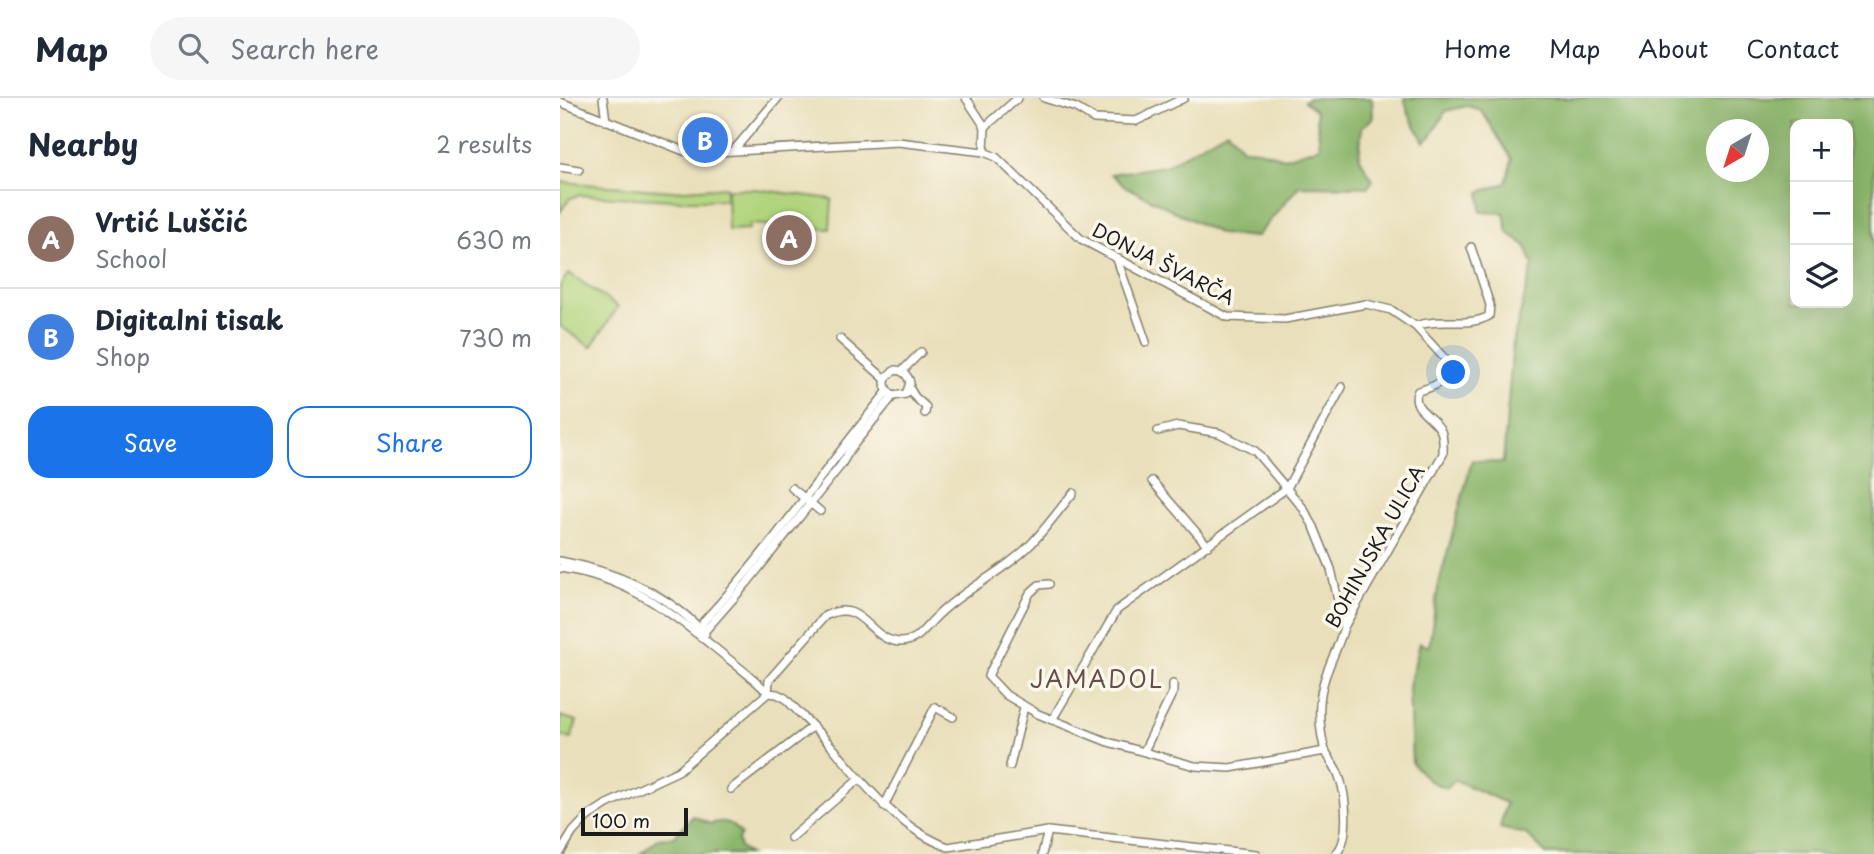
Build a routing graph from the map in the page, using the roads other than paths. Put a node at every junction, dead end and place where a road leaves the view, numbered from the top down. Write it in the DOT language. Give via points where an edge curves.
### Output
graph roads {
  1 [pos="603,98"];
  2 [pos="777,98"];
  3 [pos="966,98"];
  4 [pos="1018,98"];
  5 [pos="1044,98"];
  6 [pos="1184,98"];
  7 [pos="560,102"];
  8 [pos="606,121"];
  9 [pos="985,127"];
  10 [pos="734,150"];
  11 [pos="984,152"];
  12 [pos="560,167"];
  13 [pos="579,170"];
  14 [pos="1471,247"];
  15 [pos="1117,258"];
  16 [pos="1415,326"];
  17 [pos="840,339"];
  18 [pos="1146,342"];
  19 [pos="921,352"];
  20 [pos="905,373"];
  21 [pos="888,376"];
  22 [pos="1342,387"];
  23 [pos="908,391"];
  24 [pos="890,394"];
  25 [pos="925,413"];
  26 [pos="1158,432"];
  27 [pos="1152,481"];
  28 [pos="792,488"];
  29 [pos="1287,488"];
  30 [pos="1073,493"];
  31 [pos="807,500"];
  32 [pos="820,511"];
  33 [pos="1208,546"];
  34 [pos="560,561"];
  35 [pos="560,568"];
  36 [pos="1049,584"];
  37 [pos="692,621"];
  38 [pos="703,622"];
  39 [pos="1344,627"];
  40 [pos="695,632"];
  41 [pos="704,632"];
  42 [pos="713,646"];
  43 [pos="1173,684"];
  44 [pos="768,693"];
  45 [pos="1024,707"];
  46 [pos="953,716"];
  47 [pos="1052,720"];
  48 [pos="812,727"];
  49 [pos="1144,751"];
  50 [pos="1325,751"];
  51 [pos="1010,766"];
  52 [pos="858,780"];
  53 [pos="731,789"];
  54 [pos="884,806"];
  55 [pos="1048,831"];
  56 [pos="791,838"];
  57 [pos="947,851"];
  58 [pos="560,853"];
  59 [pos="1042,854"];
  60 [pos="1256,854"];
  61 [pos="1335,854"];
  1 -- 8 [label="street"];
  2 -- 10 [label="street"];
  3 -- 9 [label="street"];
  4 -- 9 [label="street"];
  5 -- 6 [label="street" via="1094,119 1136,121"];
  7 -- 8 [label="street"];
  8 -- 10 [label="street" via="684,151"];
  9 -- 11 [label="street"];
  10 -- 11 [label="street" via="898,142"];
  11 -- 15 [label="street, DONJA ŠVARČA" via="996,157 1081,239"];
  12 -- 13 [label="street"];
  14 -- 16 [label="street" via="1490,305 1489,316 1481,321 1429,321"];
  15 -- 16 [label="street, DONJA ŠVARČA" via="1227,317 1285,319 1366,304 1391,310"];
  15 -- 18 [label="street"];
  16 -- 39 [label="street, BOHINJSKA ULICA" via="1446,360 1445,376 1415,397 1443,434 1443,454"];
  17 -- 21 [label="street"];
  19 -- 20 [label="street"];
  20 -- 21 [label="street" via="896,370"];
  20 -- 23 [label="street"];
  21 -- 24 [label="street" via="884,384"];
  22 -- 29 [label="street"];
  23 -- 24 [label="street"];
  23 -- 25 [label="street" via="926,407"];
  24 -- 31 [label="street"];
  26 -- 29 [label="street" via="1178,426 1219,433 1255,451"];
  27 -- 33 [label="street"];
  28 -- 31 [label="street"];
  29 -- 33 [label="street"];
  29 -- 39 [label="street" via="1323,548"];
  30 -- 44 [label="street" via="1031,544 949,604 919,636 897,642 853,612 837,610 825,616 769,680"];
  31 -- 32 [label="street"];
  31 -- 38 [label="street"];
  31 -- 41 [label="street" via="747,583"];
  33 -- 47 [label="street" via="1117,610"];
  34 -- 37 [label="street" via="631,582"];
  35 -- 40 [label="street" via="593,574 639,593"];
  36 -- 45 [label="street" via="1030,593 988,676"];
  37 -- 38 [label="street"];
  37 -- 41 [label="street"];
  38 -- 41 [label="street"];
  39 -- 50 [label="street, BOHINJSKA ULICA" via="1322,685 1320,721"];
  40 -- 41 [label="street"];
  40 -- 42 [label="street"];
  41 -- 42 [label="street"];
  42 -- 44 [label="street"];
  43 -- 49 [label="street"];
  44 -- 48 [label="street" via="785,698"];
  44 -- 58 [label="street" via="678,771 587,817"];
  45 -- 47 [label="street"];
  45 -- 51 [label="street"];
  46 -- 54 [label="street" via="935,707"];
  47 -- 49 [label="street"];
  48 -- 52 [label="street"];
  48 -- 53 [label="street"];
  49 -- 50 [label="street" via="1195,766 1230,768"];
  50 -- 61 [label="street, BOHINJSKA ULICA" via="1339,775 1344,801 1343,846"];
  52 -- 54 [label="street"];
  52 -- 56 [label="street"];
  54 -- 57 [label="street"];
  55 -- 57 [label="street"];
  55 -- 59 [label="street"];
  55 -- 60 [label="street"];
}
